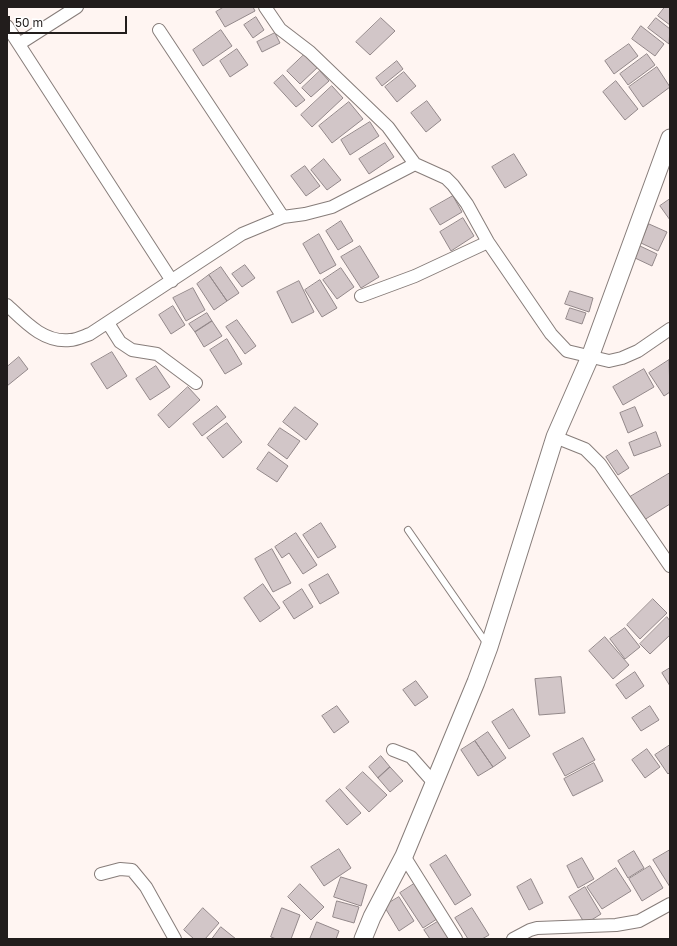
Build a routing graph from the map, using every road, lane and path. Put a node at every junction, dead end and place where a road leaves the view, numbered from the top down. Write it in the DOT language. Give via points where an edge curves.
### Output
graph roads {
  1 [pos="77,7"];
  2 [pos="265,7"];
  3 [pos="7,26"];
  4 [pos="158,30"];
  5 [pos="19,44"];
  6 [pos="670,138"];
  7 [pos="415,164"];
  8 [pos="283,217"];
  9 [pos="488,242"];
  10 [pos="172,281"];
  11 [pos="361,296"];
  12 [pos="7,305"];
  13 [pos="108,323"];
  14 [pos="668,335"];
  15 [pos="590,357"];
  16 [pos="196,383"];
  17 [pos="555,437"];
  18 [pos="408,530"];
  19 [pos="670,566"];
  20 [pos="489,647"];
  21 [pos="393,750"];
  22 [pos="434,783"];
  23 [pos="404,856"];
  24 [pos="100,874"];
  25 [pos="670,904"];
  26 [pos="174,939"];
  27 [pos="363,939"];
  28 [pos="456,939"];
  29 [pos="513,939"];
  1 -- 5 [label="street"];
  2 -- 7 [label="street" via="280,29 320,62 388,127"];
  3 -- 5 [label="street"];
  4 -- 8 [label="street"];
  5 -- 10 [label="street"];
  6 -- 15 [label="street"];
  7 -- 8 [label="street" via="332,207"];
  7 -- 9 [label="street" via="446,178 453,185"];
  8 -- 10 [label="street" via="242,234"];
  9 -- 11 [label="street" via="415,276"];
  9 -- 15 [label="street" via="551,334 567,350"];
  10 -- 13 [label="street"];
  12 -- 13 [label="street" via="26,323 49,338 70,340 90,334"];
  13 -- 16 [label="street" via="120,342 132,350 157,354"];
  14 -- 15 [label="street" via="622,358 609,361"];
  15 -- 17 [label="street"];
  17 -- 19 [label="street" via="585,449 600,464"];
  17 -- 20 [label="street"];
  18 -- 20 [label="lane"];
  20 -- 22 [label="street"];
  21 -- 22 [label="street" via="411,757"];
  22 -- 23 [label="street"];
  23 -- 27 [label="street"];
  23 -- 28 [label="street"];
  24 -- 26 [label="street" via="120,869 132,870 146,887"];
  25 -- 29 [label="street" via="639,921 616,925 537,928"];
}
